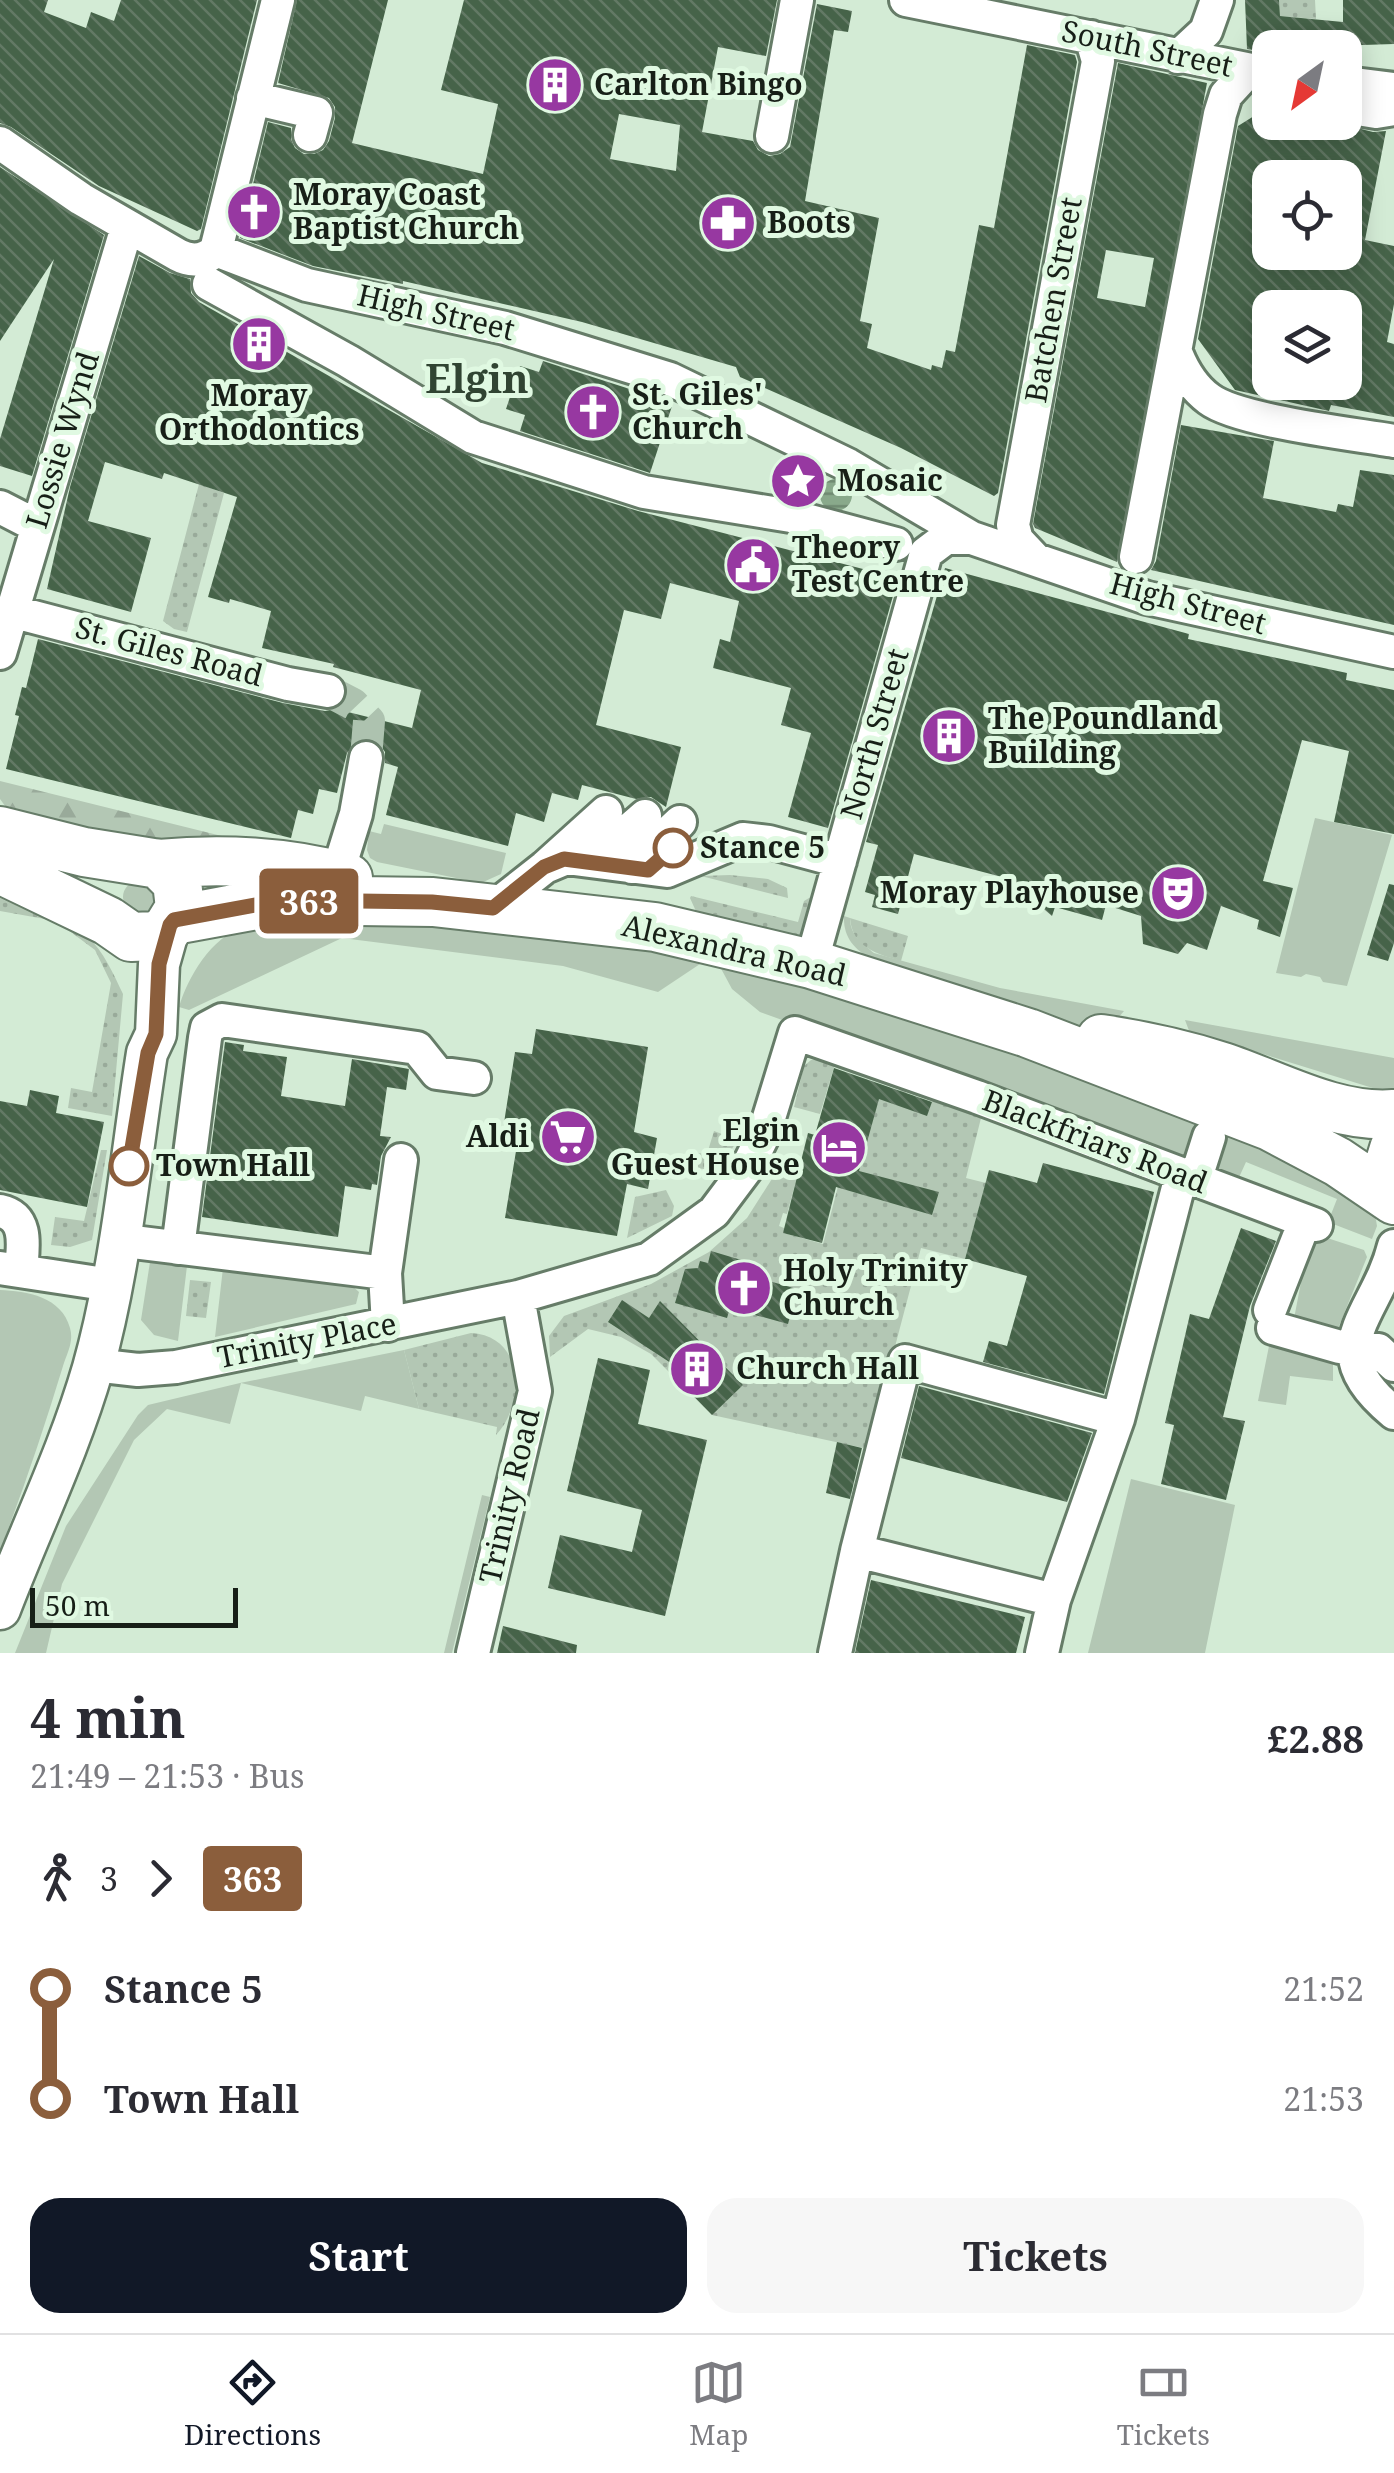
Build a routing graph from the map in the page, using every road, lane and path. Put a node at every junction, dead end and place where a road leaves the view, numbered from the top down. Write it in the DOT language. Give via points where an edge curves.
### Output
graph roads {
  1 [pos="278,0"];
  2 [pos="797,0"];
  3 [pos="906,0"];
  4 [pos="1217,0"];
  5 [pos="998,9"];
  6 [pos="1091,37"];
  7 [pos="1178,56"];
  8 [pos="1252,71"];
  9 [pos="1252,77"];
  10 [pos="1362,85"];
  11 [pos="1394,89"];
  12 [pos="253,98"];
  13 [pos="1394,109"];
  14 [pos="1362,110"];
  15 [pos="310,135"];
  16 [pos="772,136"];
  17 [pos="0,143"];
  18 [pos="127,227"];
  19 [pos="216,250"];
  20 [pos="210,284"];
  21 [pos="311,285"];
  22 [pos="296,332"];
  23 [pos="1177,355"];
  24 [pos="1394,441"];
  25 [pos="0,507"];
  26 [pos="37,526"];
  27 [pos="972,538"];
  28 [pos="896,544"];
  29 [pos="1136,557"];
  30 [pos="1034,558"];
  31 [pos="11,611"];
  32 [pos="1394,652"];
  33 [pos="0,653"];
  34 [pos="328,691"];
  35 [pos="366,758"];
  36 [pos="644,817"];
  37 [pos="0,831"];
  38 [pos="148,862"];
  39 [pos="601,864"];
  40 [pos="0,869"];
  41 [pos="837,869"];
  42 [pos="337,875"];
  43 [pos="432,902"];
  44 [pos="493,908"];
  45 [pos="172,922"];
  46 [pos="114,926"];
  47 [pos="811,964"];
  48 [pos="1028,1033"];
  49 [pos="148,1053"];
  50 [pos="474,1078"];
  51 [pos="1394,1114"];
  52 [pos="1209,1138"];
  53 [pos="1394,1148"];
  54 [pos="401,1160"];
  55 [pos="1188,1179"];
  56 [pos="1394,1197"];
  57 [pos="0,1211"];
  58 [pos="117,1240"];
  59 [pos="1394,1246"];
  60 [pos="178,1248"];
  61 [pos="10,1269"];
  62 [pos="385,1273"];
  63 [pos="112,1285"];
  64 [pos="518,1297"];
  65 [pos="1394,1301"];
  66 [pos="388,1326"];
  67 [pos="1375,1355"];
  68 [pos="94,1365"];
  69 [pos="1394,1389"];
  70 [pos="1394,1413"];
  71 [pos="1118,1419"];
  72 [pos="857,1551"];
  73 [pos="1054,1600"];
  74 [pos="0,1609"];
  75 [pos="473,1653"];
  76 [pos="834,1653"];
  77 [pos="1042,1653"];
  1 -- 12 [label="street"];
  2 -- 16 [label="street"];
  3 -- 5 [label="street, South Street"];
  4 -- 7 [label="street" via="1206,31"];
  5 -- 6 [label="street, South Street"];
  6 -- 7 [label="street, South Street"];
  6 -- 30 [label="street, Batchen Street" via="1098,61 1013,525"];
  7 -- 8 [label="street, South Street"];
  9 -- 23 [label="street" via="1226,96 1220,114"];
  10 -- 11 [label="street"];
  12 -- 15 [label="street" via="316,113"];
  12 -- 19 [label="street"];
  13 -- 14 [label="street"];
  17 -- 18 [label="street, High Street"];
  18 -- 19 [label="street, High Street" via="184,258"];
  18 -- 26 [label="street, Lossie Wynd"];
  19 -- 21 [label="street, High Street"];
  20 -- 22 [label="street"];
  21 -- 22 [label="street"];
  21 -- 27 [label="street, High Street" via="508,328 670,379 848,465"];
  22 -- 28 [label="street" via="473,438 644,492 792,516"];
  23 -- 24 [label="street" via="1210,400 1247,414"];
  23 -- 29 [label="street"];
  25 -- 26 [label="street"];
  26 -- 31 [label="street, Lossie Wynd"];
  27 -- 30 [label="street, High Street"];
  27 -- 41 [label="street, North Street" via="946,538 926,552"];
  30 -- 32 [label="street, High Street" via="1147,598"];
  31 -- 33 [label="street, Lossie Wynd"];
  31 -- 34 [label="street, St. Giles Road"];
  35 -- 42 [label="street"];
  36 -- 39 [label="street"];
  36 -- 39 [label="street"];
  36 -- 39 [label="street"];
  37 -- 38 [label="highway, Alexandra Road"];
  38 -- 42 [label="highway, Alexandra Road" via="235,862"];
  38 -- 45 [label="highway" via="177,882 180,908"];
  38 -- 46 [label="highway" via="116,868 103,888"];
  39 -- 41 [label="street" via="667,871 756,840"];
  39 -- 44 [label="street"];
  40 -- 46 [label="highway"];
  41 -- 47 [label="street, North Street"];
  42 -- 43 [label="highway, Alexandra Road"];
  43 -- 44 [label="highway, Alexandra Road"];
  43 -- 45 [label="highway, Alexandra Road" via="283,900"];
  44 -- 47 [label="highway, Alexandra Road" via="655,927"];
  45 -- 46 [label="highway" via="143,938"];
  45 -- 49 [label="main road" via="159,964 156,1034"];
  46 -- 49 [label="main road" via="135,979"];
  47 -- 48 [label="highway, Alexandra Road"];
  48 -- 51 [label="highway, Alexandra Road" via="1143,1046 1345,1110"];
  48 -- 56 [label="highway, Alexandra Road" via="1270,1126"];
  49 -- 58 [label="main road"];
  50 -- 60 [label="street" via="437,1073 417,1048 214,1023 204,1038"];
  52 -- 55 [label="street"];
  53 -- 56 [label="highway, Alexandra Road"];
  54 -- 62 [label="street"];
  55 -- 64 [label="street, Blackfriars Road" via="795,1032 764,1134 714,1212 649,1259"];
  55 -- 67 [label="street, Blackfriars Road" via="1311,1223 1271,1319"];
  55 -- 71 [label="street"];
  57 -- 61 [label="street" via="19,1221 24,1240"];
  58 -- 60 [label="street"];
  58 -- 63 [label="main road"];
  59 -- 67 [label="street" via="1366,1308"];
  60 -- 62 [label="street"];
  61 -- 63 [label="street"];
  62 -- 66 [label="street"];
  63 -- 68 [label="main road"];
  64 -- 66 [label="street, Trinity Place"];
  64 -- 75 [label="street, Trinity Road" via="534,1391"];
  65 -- 67 [label="street"];
  66 -- 68 [label="street, Trinity Place" via="176,1366"];
  67 -- 69 [label="street"];
  67 -- 70 [label="street" via="1360,1377"];
  68 -- 74 [label="main road"];
  71 -- 72 [label="street" via="905,1361"];
  71 -- 73 [label="street"];
  72 -- 73 [label="street"];
  72 -- 76 [label="street"];
  73 -- 77 [label="street"];
}
